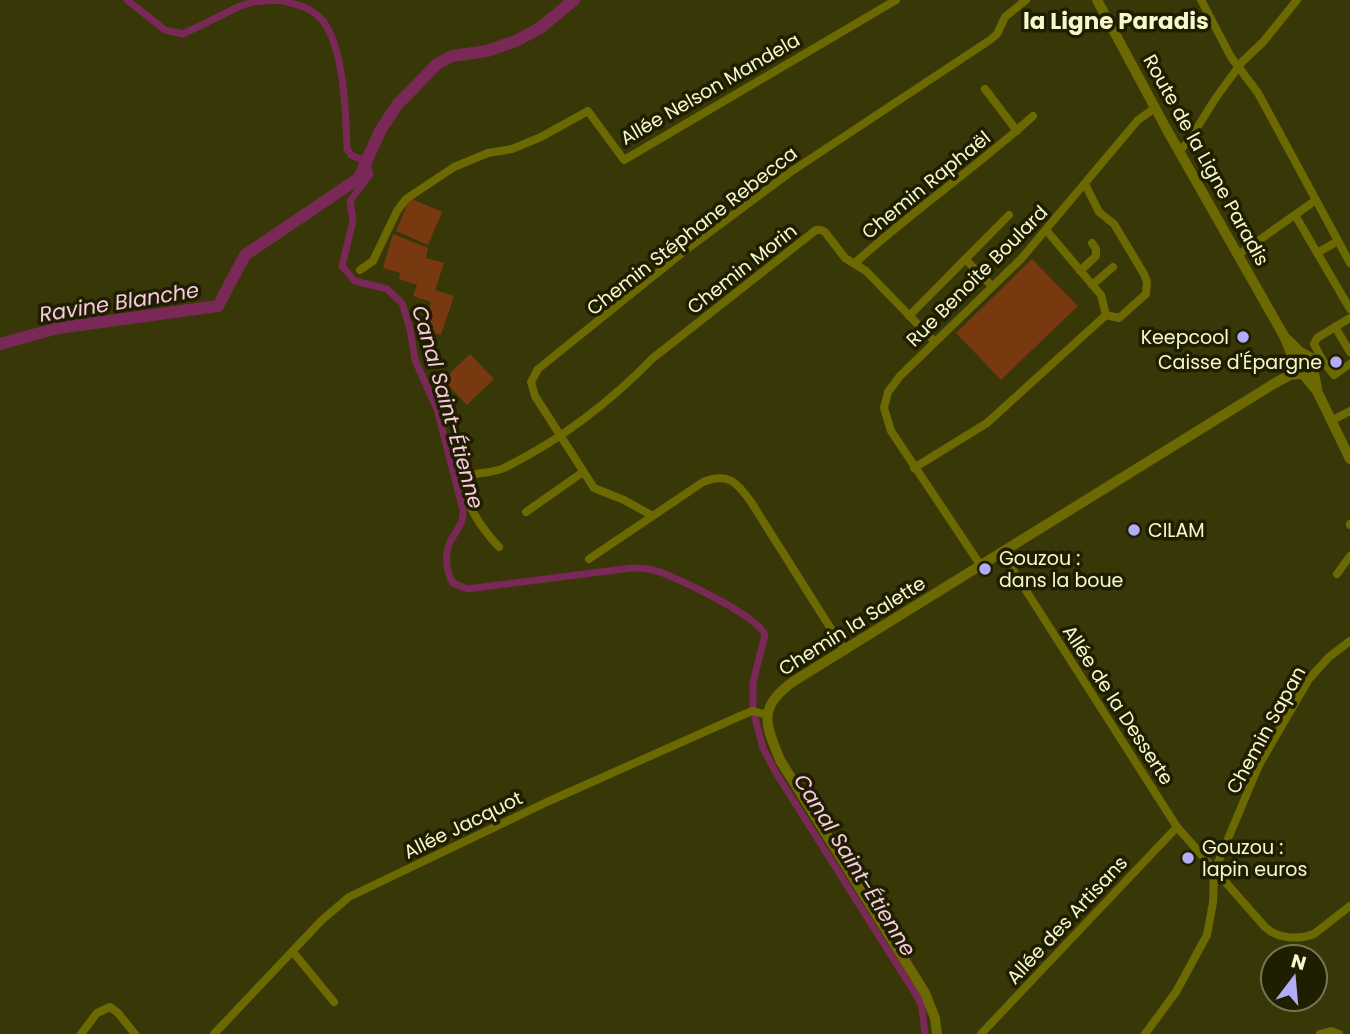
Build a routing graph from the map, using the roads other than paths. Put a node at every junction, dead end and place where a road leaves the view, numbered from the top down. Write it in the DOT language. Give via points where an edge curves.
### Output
graph roads {
  1 [pos="896,0"];
  2 [pos="1026,0"];
  3 [pos="1097,0"];
  4 [pos="1201,0"];
  5 [pos="1297,0"];
  6 [pos="1287,3"];
  7 [pos="1238,67"];
  8 [pos="985,89"];
  9 [pos="1156,108"];
  10 [pos="1033,116"];
  11 [pos="1017,131"];
  12 [pos="1180,150"];
  13 [pos="1085,184"];
  14 [pos="1316,200"];
  15 [pos="1009,215"];
  16 [pos="1295,215"];
  17 [pos="1046,230"];
  18 [pos="1338,241"];
  19 [pos="1092,243"];
  20 [pos="1317,253"];
  21 [pos="1238,255"];
  22 [pos="965,259"];
  23 [pos="1350,262"];
  24 [pos="855,263"];
  25 [pos="1113,267"];
  26 [pos="360,270"];
  27 [pos="1080,271"];
  28 [pos="1092,285"];
  29 [pos="992,286"];
  30 [pos="1350,309"];
  31 [pos="1106,315"];
  32 [pos="909,316"];
  33 [pos="1350,318"];
  34 [pos="1335,327"];
  35 [pos="934,341"];
  36 [pos="1350,352"];
  37 [pos="1296,359"];
  38 [pos="1350,364"];
  39 [pos="1311,368"];
  40 [pos="1275,383"];
  41 [pos="1350,411"];
  42 [pos="1331,421"];
  43 [pos="560,435"];
  44 [pos="1350,459"];
  45 [pos="914,468"];
  46 [pos="583,472"];
  47 [pos="526,512"];
  48 [pos="651,515"];
  49 [pos="499,547"];
  50 [pos="1002,552"];
  51 [pos="1350,556"];
  52 [pos="589,559"];
  53 [pos="981,566"];
  54 [pos="1337,574"];
  55 [pos="1350,641"];
  56 [pos="845,651"];
  57 [pos="768,715"];
  58 [pos="1177,827"];
  59 [pos="1215,868"];
  60 [pos="1350,906"];
  61 [pos="293,952"];
  62 [pos="334,1002"];
  63 [pos="81,1034"];
  64 [pos="135,1034"];
  65 [pos="214,1034"];
  66 [pos="937,1034"];
  67 [pos="981,1034"];
  68 [pos="1145,1034"];
  69 [pos="1320,1034"];
  70 [pos="1339,1034"];
  1 -- 26 [label="street, Allée Nelson Mandela" via="624,159 588,111 512,149 454,167 406,199 373,261"];
  2 -- 43 [label="street, Chemin Stéphane Rebecca" via="1005,17 990,40 792,171 538,369 532,390"];
  3 -- 9 [label="main road, Route de la Ligne Paradis"];
  4 -- 7 [label="street"];
  5 -- 6 [label="street"];
  6 -- 7 [label="street" via="1263,42"];
  7 -- 12 [label="street"];
  7 -- 14 [label="street" via="1258,93"];
  8 -- 11 [label="street, Chemin Raphaël"];
  9 -- 12 [label="main road, Route de la Ligne Paradis"];
  9 -- 13 [label="street, Rue Benoite Boulard" via="1138,120"];
  10 -- 11 [label="street, Chemin Raphaël"];
  11 -- 24 [label="street, Chemin Raphaël"];
  12 -- 21 [label="main road, Route de la Ligne Paradis"];
  13 -- 17 [label="street, Rue Benoite Boulard"];
  13 -- 31 [label="street" via="1147,282 1146,294 1119,318"];
  14 -- 16 [label="street"];
  14 -- 18 [label="street"];
  15 -- 22 [label="street"];
  16 -- 20 [label="street"];
  16 -- 21 [label="street"];
  17 -- 27 [label="street"];
  17 -- 29 [label="street, Rue Benoite Boulard"];
  18 -- 20 [label="street"];
  18 -- 23 [label="street"];
  19 -- 27 [label="street" via="1096,256"];
  20 -- 30 [label="street"];
  21 -- 37 [label="main road, Route de la Ligne Paradis"];
  22 -- 29 [label="street"];
  22 -- 32 [label="street"];
  24 -- 32 [label="street, Chemin Morin"];
  24 -- 43 [label="street, Chemin Morin" via="845,258 825,232 816,230"];
  25 -- 28 [label="street"];
  27 -- 28 [label="street"];
  28 -- 31 [label="street" via="1101,295"];
  29 -- 35 [label="street, Rue Benoite Boulard"];
  31 -- 45 [label="street" via="987,423"];
  32 -- 35 [label="street, Chemin Morin"];
  33 -- 34 [label="street"];
  34 -- 36 [label="street"];
  34 -- 39 [label="street" via="1317,338"];
  35 -- 45 [label="street, Rue Benoite Boulard" via="888,392 884,408 891,431"];
  37 -- 39 [label="main road" via="1295,369"];
  37 -- 39 [label="main road" via="1312,357"];
  37 -- 40 [label="street, Chemin la Salette"];
  38 -- 39 [label="street" via="1334,376"];
  39 -- 40 [label="street, Chemin la Salette"];
  39 -- 42 [label="main road"];
  40 -- 50 [label="street, Chemin la Salette"];
  41 -- 42 [label="street"];
  42 -- 44 [label="main road"];
  43 -- 46 [label="street, Chemin Stéphane Rebecca"];
  43 -- 49 [label="street" via="502,469 475,473 465,480 475,517"];
  45 -- 53 [label="street"];
  46 -- 47 [label="street"];
  46 -- 48 [label="street, Chemin Stéphane Rebecca" via="598,491"];
  48 -- 52 [label="street"];
  48 -- 56 [label="street" via="714,478 739,485"];
  50 -- 53 [label="street, Chemin la Salette"];
  50 -- 58 [label="street, Allée de la Desserte"];
  51 -- 54 [label="street"];
  53 -- 56 [label="street, Chemin la Salette"];
  55 -- 59 [label="street, Chemin Sapan" via="1309,679 1259,765"];
  56 -- 57 [label="street, Chemin la Salette" via="782,690 772,699"];
  57 -- 61 [label="street, Allée Jacquot" via="752,711 737,717 349,897"];
  57 -- 66 [label="street" via="768,729 780,760 925,993"];
  58 -- 59 [label="street, Allée de la Desserte"];
  58 -- 67 [label="street, Allée des Artisans"];
  59 -- 60 [label="street, Allée de la Desserte" via="1276,935 1314,934"];
  59 -- 68 [label="street, Chemin Sapan" via="1207,935 1176,992"];
  61 -- 62 [label="street"];
  61 -- 65 [label="street, Allée Jacquot"];
  63 -- 64 [label="street" via="97,1013 110,1007"];
  69 -- 70 [label="street"];
}
